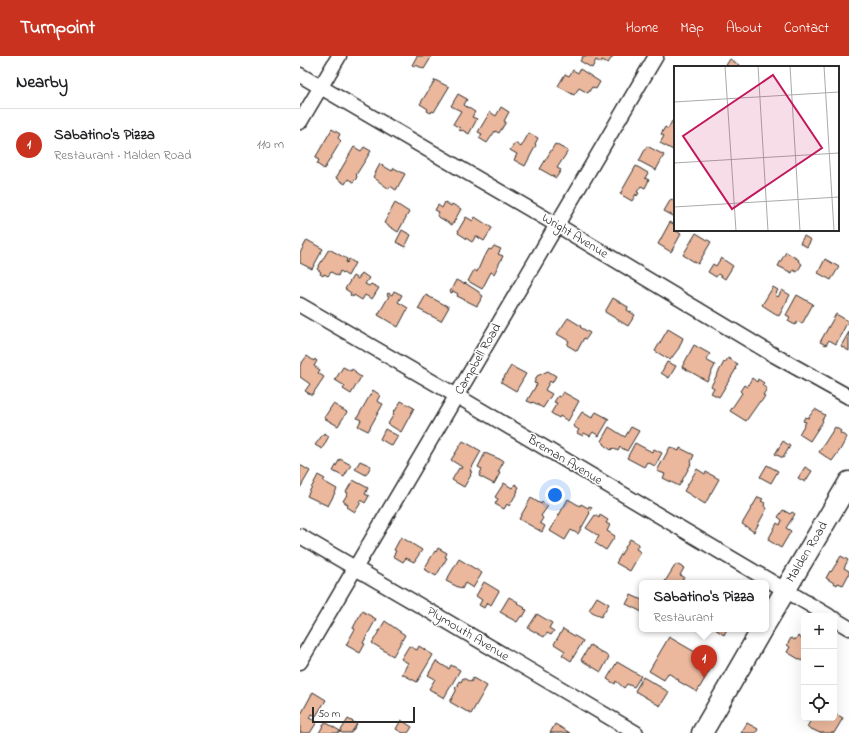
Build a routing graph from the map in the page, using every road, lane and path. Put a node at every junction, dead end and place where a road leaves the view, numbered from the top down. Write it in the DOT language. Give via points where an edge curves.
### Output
graph roads {
  1 [pos="339,56"];
  2 [pos="656,56"];
  3 [pos="300,75"];
  4 [pos="321,87"];
  5 [pos="300,122"];
  6 [pos="557,225"];
  7 [pos="300,305"];
  8 [pos="457,396"];
  9 [pos="849,397"];
  10 [pos="849,482"];
  11 [pos="300,536"];
  12 [pos="355,569"];
  13 [pos="768,580"];
  14 [pos="769,581"];
  15 [pos="785,590"];
  16 [pos="824,613"];
  17 [pos="769,618"];
  18 [pos="837,621"];
  19 [pos="849,628"];
  20 [pos="760,632"];
  21 [pos="300,662"];
  22 [pos="636,733"];
  23 [pos="702,733"];
  1 -- 4 [label="street"];
  2 -- 6 [label="street, Campbell Road"];
  3 -- 4 [label="street, Wright Avenue"];
  4 -- 5 [label="street"];
  4 -- 6 [label="street, Wright Avenue"];
  6 -- 8 [label="street, Campbell Road"];
  6 -- 9 [label="street, Wright Avenue" via="772,354"];
  7 -- 8 [label="street, Breman Avenue"];
  8 -- 12 [label="street, Campbell Road"];
  8 -- 13 [label="street, Breman Avenue"];
  10 -- 15 [label="street, Malden Road"];
  11 -- 12 [label="street, Plymouth Avenue"];
  12 -- 21 [label="street, Campbell Road"];
  12 -- 22 [label="street, Plymouth Avenue"];
  14 -- 15 [label="street, Breman Avenue"];
  15 -- 16 [label="street, Breman Avenue"];
  15 -- 17 [label="street, Malden Road"];
  18 -- 19 [label="street"];
  20 -- 23 [label="street"];
}
